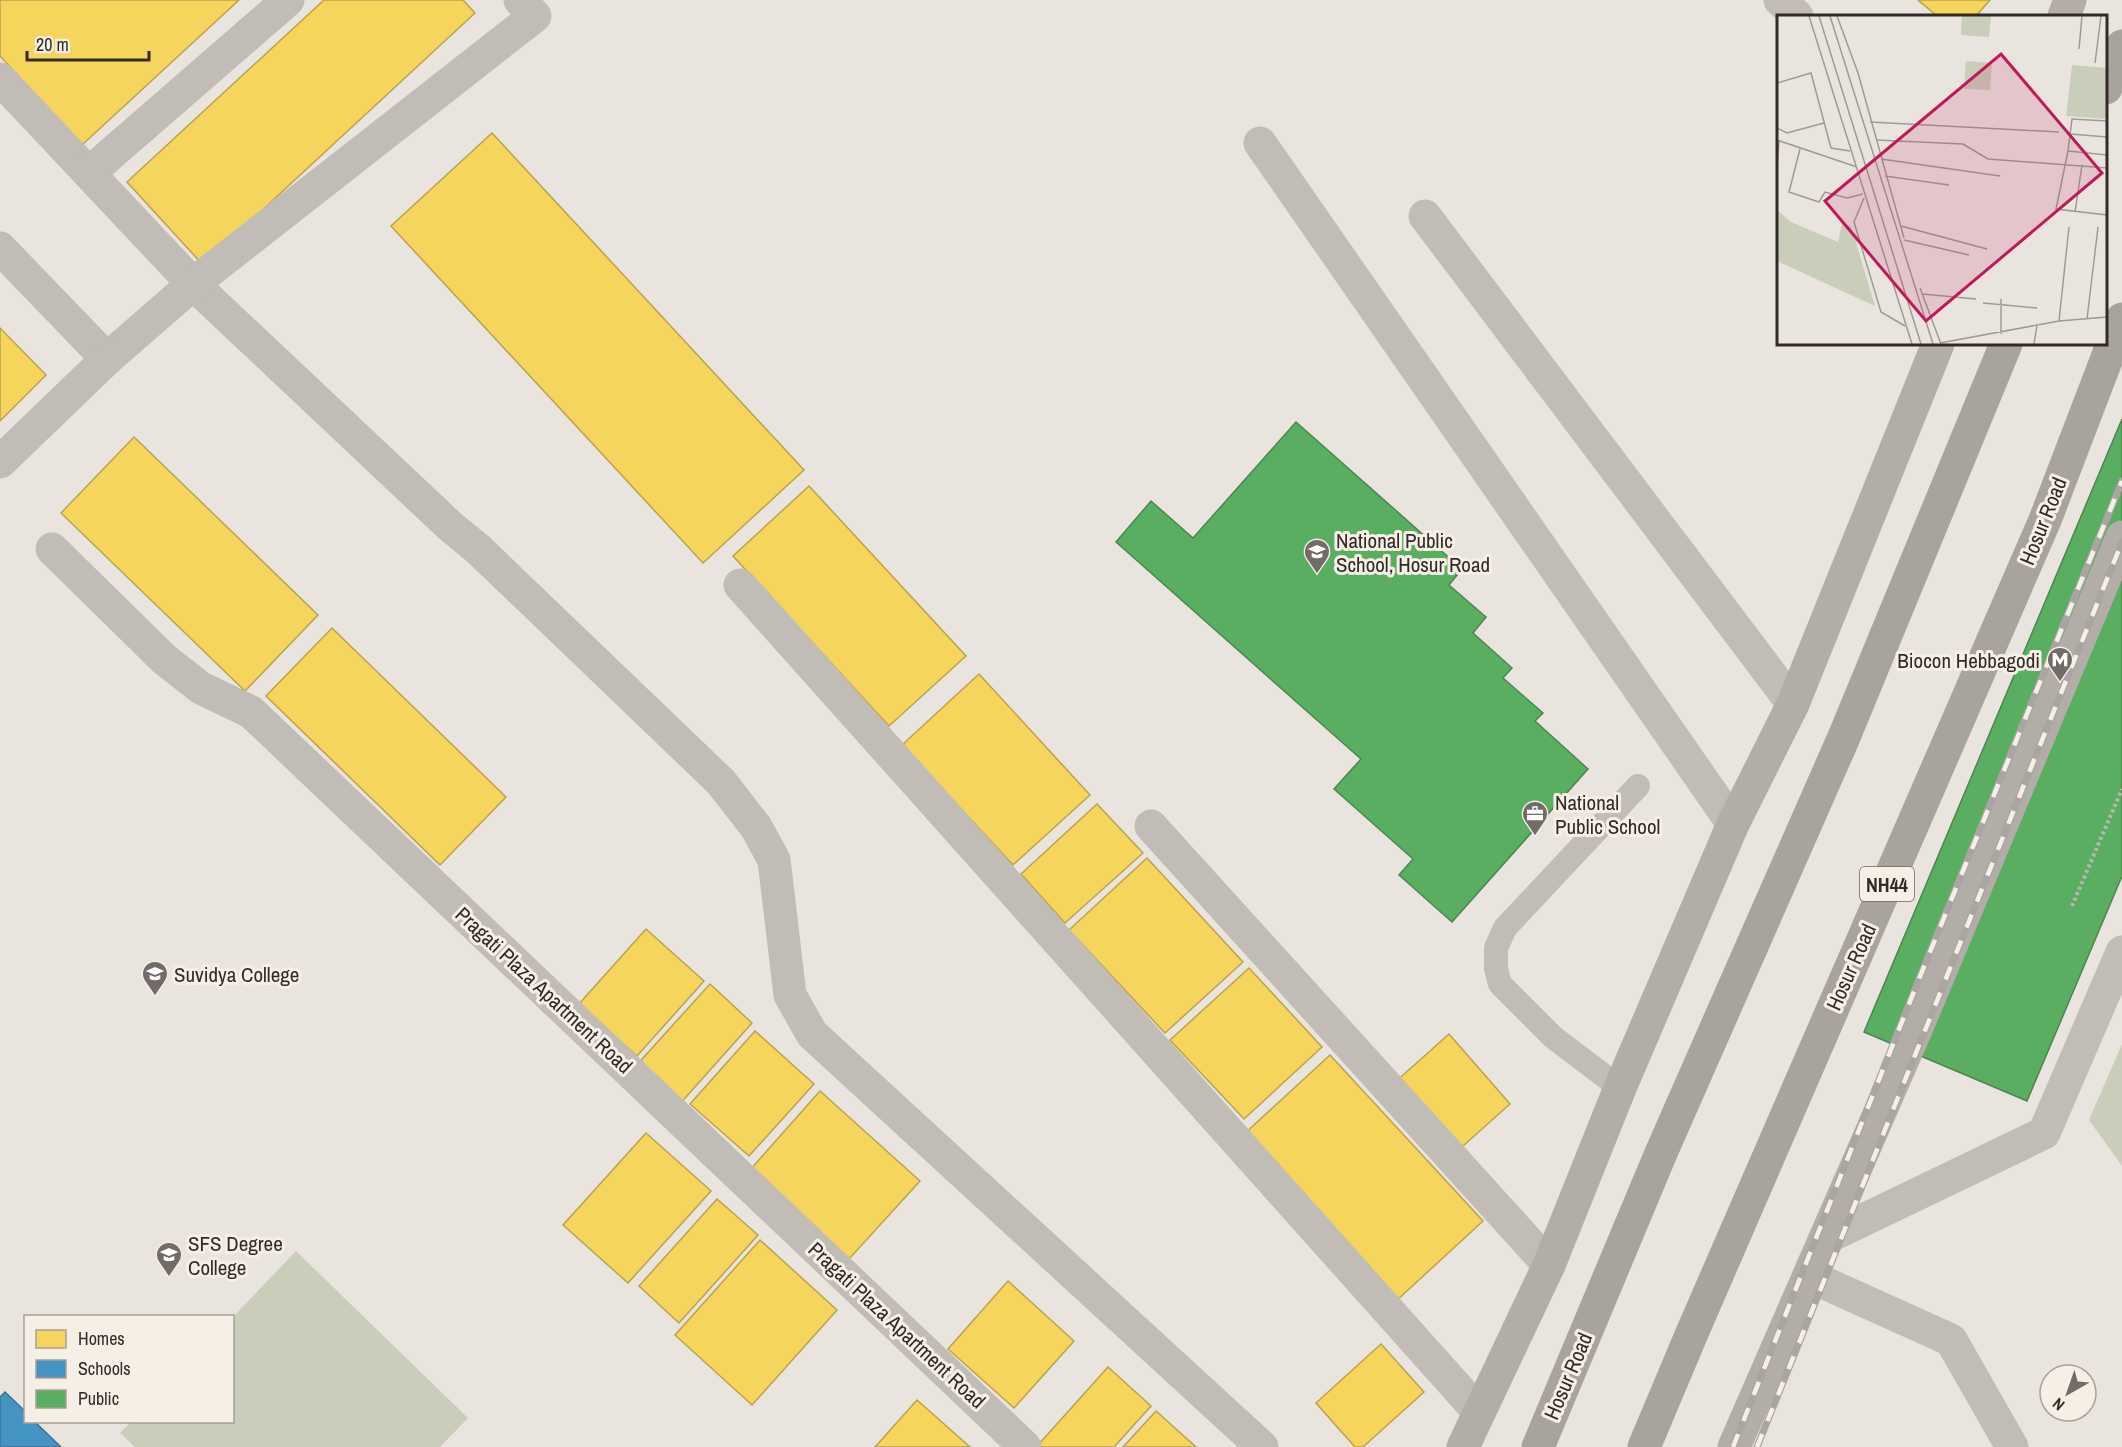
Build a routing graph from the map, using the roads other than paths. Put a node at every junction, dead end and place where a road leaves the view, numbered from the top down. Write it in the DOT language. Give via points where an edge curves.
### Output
graph roads {
  1 [pos="288,0"];
  2 [pos="520,0"];
  3 [pos="1780,0"];
  4 [pos="2070,0"];
  5 [pos="1796,15"];
  6 [pos="2064,15"];
  7 [pos="2122,46"];
  8 [pos="0,79"];
  9 [pos="2107,85"];
  10 [pos="1260,143"];
  11 [pos="89,173"];
  12 [pos="1425,216"];
  13 [pos="0,248"];
  14 [pos="194,284"];
  15 [pos="2122,319"];
  16 [pos="1938,345"];
  17 [pos="2006,345"];
  18 [pos="107,359"];
  19 [pos="0,462"];
  20 [pos="2122,537"];
  21 [pos="52,549"];
  22 [pos="740,585"];
  23 [pos="1793,704"];
  24 [pos="1638,786"];
  25 [pos="1733,824"];
  26 [pos="1151,826"];
  27 [pos="2122,952"];
  28 [pos="1620,1088"];
  29 [pos="1826,1238"];
  30 [pos="1549,1265"];
  31 [pos="1809,1276"];
  32 [pos="1478,1411"];
  33 [pos="1652,1442"];
  34 [pos="1025,1447"];
  35 [pos="1262,1447"];
  36 [pos="1463,1447"];
  37 [pos="1538,1447"];
  38 [pos="1734,1447"];
  39 [pos="2012,1447"];
  1 -- 11 [label="street"];
  2 -- 14 [label="street" via="535,16"];
  3 -- 5 [label="street"];
  4 -- 6 [label="street"];
  7 -- 9 [label="highway"];
  8 -- 11 [label="street"];
  10 -- 25 [label="street"];
  11 -- 14 [label="street"];
  12 -- 23 [label="street"];
  13 -- 18 [label="street"];
  14 -- 18 [label="street"];
  14 -- 35 [label="street" via="721,782 756,826 774,860 790,995 812,1034"];
  15 -- 33 [label="highway, Hosur Road / NH44" via="2045,520 1706,1300"];
  16 -- 23 [label="street"];
  17 -- 37 [label="highway, Hosur Road" via="1844,737 1661,1153"];
  18 -- 19 [label="street"];
  20 -- 29 [label="street"];
  21 -- 34 [label="street, Pragati Plaza Apartment Road" via="164,659 201,688 251,712"];
  22 -- 32 [label="street"];
  23 -- 25 [label="street"];
  24 -- 28 [label="lane" via="1505,928 1496,948 1500,984 1553,1036"];
  25 -- 28 [label="street"];
  26 -- 30 [label="street"];
  27 -- 29 [label="street" via="2044,1133"];
  28 -- 30 [label="street"];
  29 -- 31 [label="street"];
  30 -- 32 [label="street"];
  31 -- 38 [label="street"];
  31 -- 39 [label="street" via="1951,1340"];
  32 -- 36 [label="street"];
}
